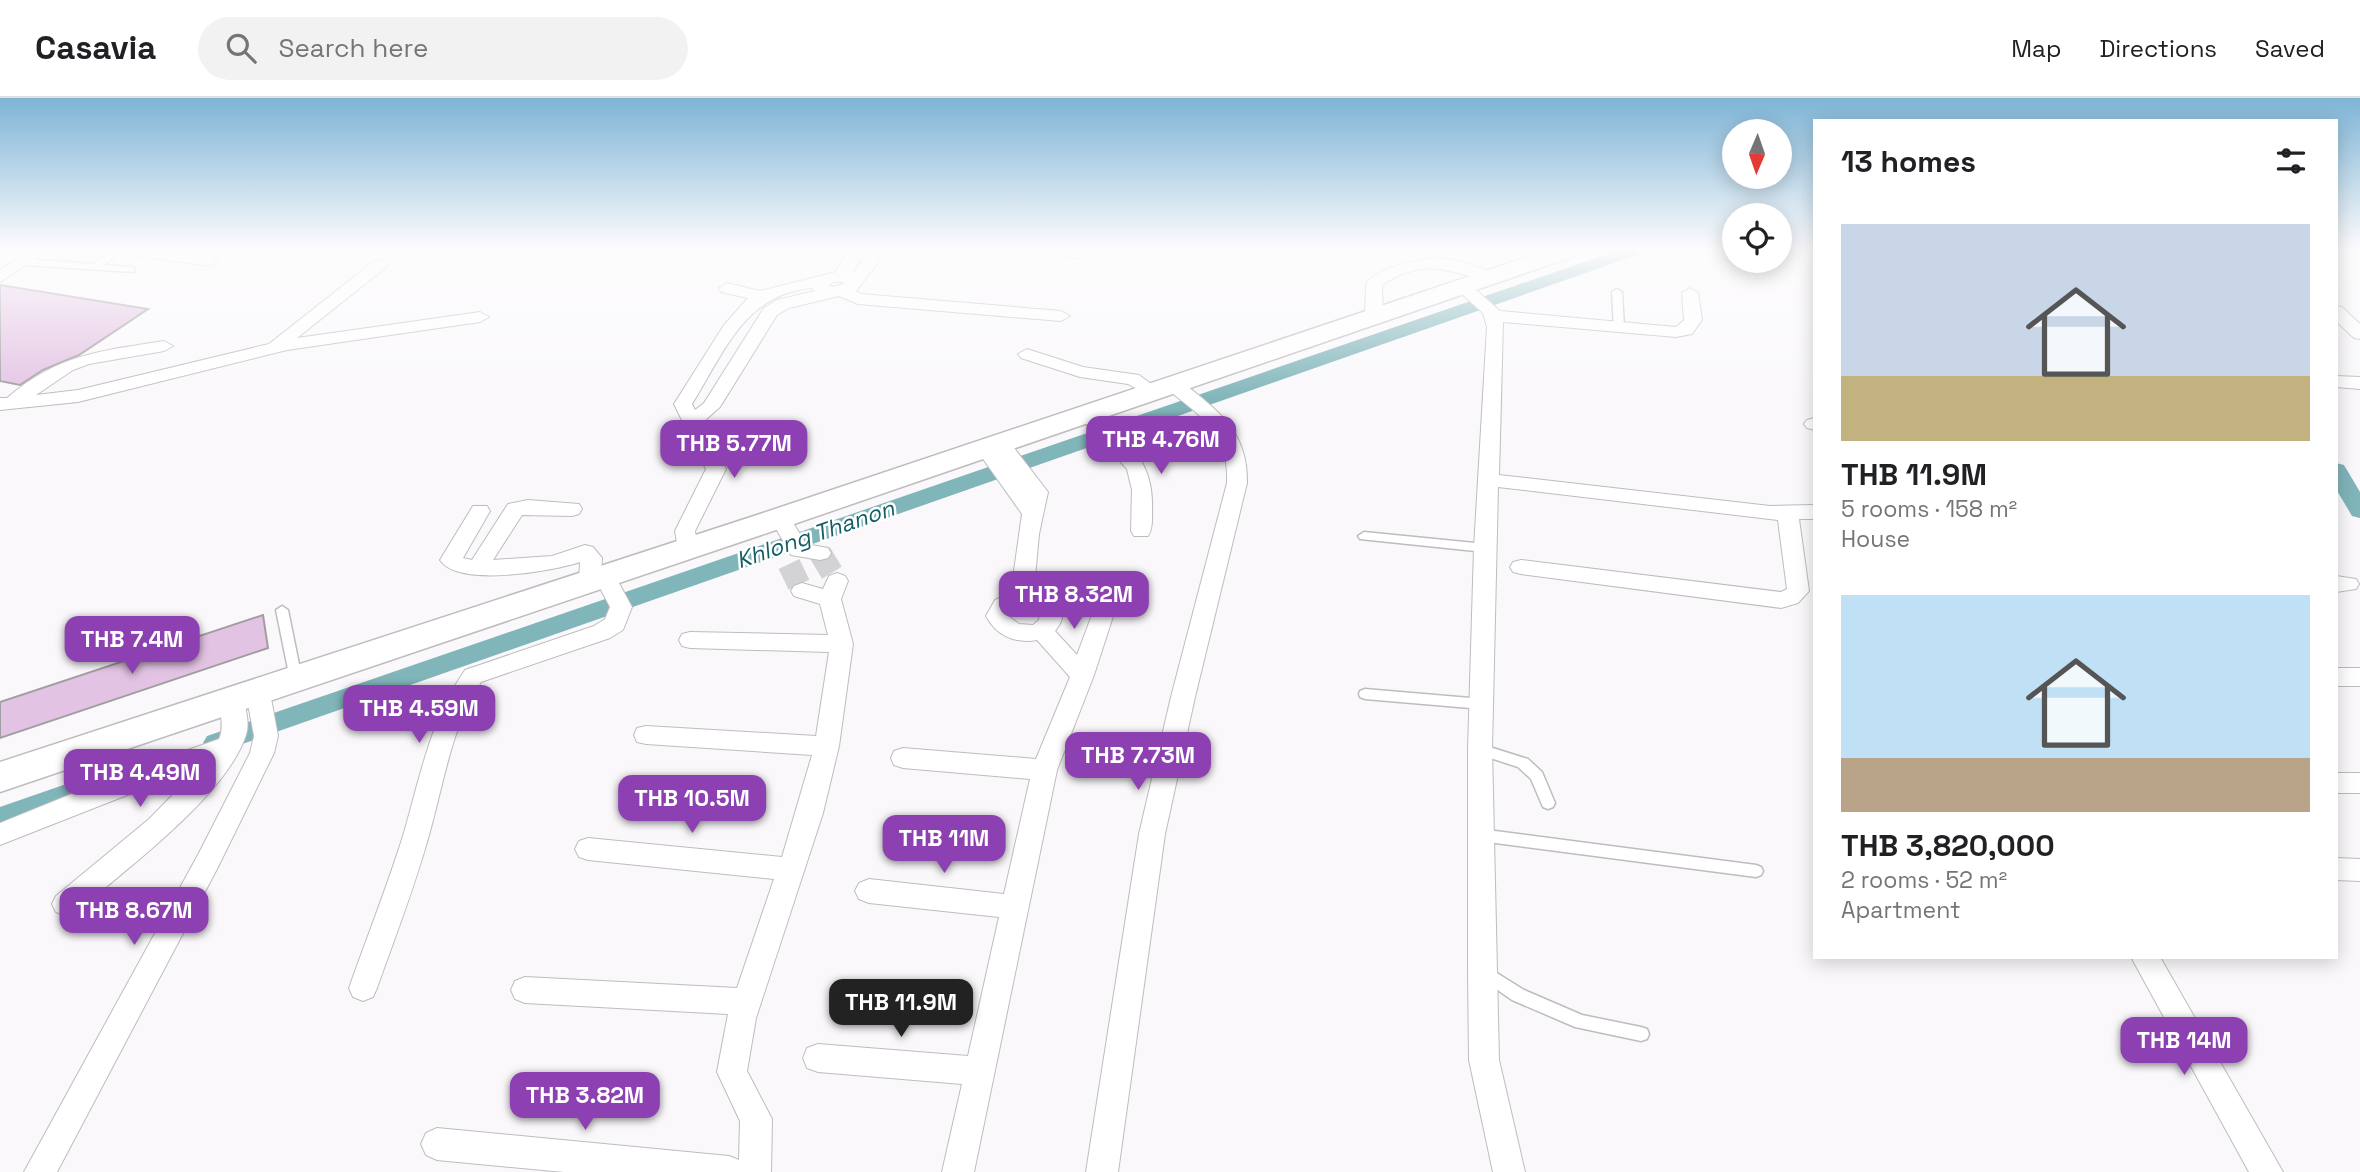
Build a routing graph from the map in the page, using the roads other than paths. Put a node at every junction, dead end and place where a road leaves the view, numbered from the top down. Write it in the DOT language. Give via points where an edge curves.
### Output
graph roads {
  1 [pos="333,301"];
  2 [pos="755,301"];
  3 [pos="792,301"];
  4 [pos="883,301"];
  5 [pos="1425,301"];
  6 [pos="1485,301"];
  7 [pos="1618,301"];
  8 [pos="1691,301"];
  9 [pos="2338,301"];
  10 [pos="1493,313"];
  11 [pos="1061,316"];
  12 [pos="480,317"];
  13 [pos="2348,317"];
  14 [pos="1619,328"];
  15 [pos="2360,334"];
  16 [pos="164,346"];
  17 [pos="274,348"];
  18 [pos="1027,355"];
  19 [pos="2338,381"];
  20 [pos="2360,383"];
  21 [pos="1170,390"];
  22 [pos="5,404"];
  23 [pos="1090,417"];
  24 [pos="691,423"];
  25 [pos="997,451"];
  26 [pos="1490,480"];
  27 [pos="572,509"];
  28 [pos="480,511"];
  29 [pos="1813,512"];
  30 [pos="1787,514"];
  31 [pos="782,522"];
  32 [pos="1141,531"];
  33 [pos="1364,536"];
  34 [pos="1485,548"];
  35 [pos="687,549"];
  36 [pos="801,553"];
  37 [pos="1521,567"];
  38 [pos="480,568"];
  39 [pos="1806,577"];
  40 [pos="606,588"];
  41 [pos="802,591"];
  42 [pos="1022,596"];
  43 [pos="1107,601"];
  44 [pos="282,610"];
  45 [pos="1041,630"];
  46 [pos="690,640"];
  47 [pos="842,644"];
  48 [pos="1082,675"];
  49 [pos="2338,677"];
  50 [pos="2360,677"];
  51 [pos="296,679"];
  52 [pos="1365,694"];
  53 [pos="1482,704"];
  54 [pos="240,715"];
  55 [pos="646,735"];
  56 [pos="827,746"];
  57 [pos="1480,748"];
  58 [pos="903,758"];
  59 [pos="1044,769"];
  60 [pos="0,777"];
  61 [pos="2338,783"];
  62 [pos="2360,783"];
  63 [pos="1548,803"];
  64 [pos="0,834"];
  65 [pos="1480,835"];
  66 [pos="588,849"];
  67 [pos="791,869"];
  68 [pos="2338,869"];
  69 [pos="2360,870"];
  70 [pos="1756,871"];
  71 [pos="869,891"];
  72 [pos="66,904"];
  73 [pos="1014,906"];
  74 [pos="2146,959"];
  75 [pos="1482,971"];
  76 [pos="363,988"];
  77 [pos="525,990"];
  78 [pos="747,1002"];
  79 [pos="1641,1034"];
  80 [pos="818,1058"];
  81 [pos="979,1071"];
  82 [pos="437,1144"];
  83 [pos="40,1172"];
  84 [pos="729,1172"];
  85 [pos="755,1172"];
  86 [pos="958,1172"];
  87 [pos="1102,1172"];
  88 [pos="1509,1172"];
  89 [pos="2267,1172"];
  1 -- 17 [label="street"];
  2 -- 24 [label="street" via="746,308 683,404"];
  3 -- 24 [label="street" via="770,312 711,407"];
  4 -- 11 [label="street"];
  5 -- 21 [label="street"];
  6 -- 10 [label="street"];
  7 -- 14 [label="lane"];
  8 -- 14 [label="street" via="1693,320 1686,330"];
  9 -- 13 [label="street"];
  10 -- 14 [label="street"];
  10 -- 26 [label="street"];
  12 -- 17 [label="street"];
  13 -- 15 [label="street"];
  16 -- 22 [label="street" via="85,359"];
  17 -- 22 [label="street" via="78,396"];
  18 -- 21 [label="street"];
  19 -- 20 [label="street"];
  21 -- 23 [label="street"];
  21 -- 87 [label="street" via="1208,413 1234,443 1239,463 1152,834"];
  23 -- 25 [label="street"];
  23 -- 32 [label="street" via="1140,473"];
  24 -- 35 [label="street" via="716,469 685,531"];
  25 -- 31 [label="street"];
  25 -- 42 [label="street" via="1019,481 1033,514"];
  26 -- 30 [label="street"];
  26 -- 34 [label="street"];
  27 -- 38 [label="street" via="515,509"];
  28 -- 38 [label="street" via="451,560"];
  29 -- 30 [label="street"];
  30 -- 39 [label="street"];
  31 -- 35 [label="street"];
  31 -- 36 [label="street"];
  33 -- 34 [label="lane"];
  34 -- 53 [label="street"];
  35 -- 40 [label="street"];
  37 -- 39 [label="street" via="1781,600 1794,596"];
  38 -- 40 [label="street" via="554,564 585,552"];
  40 -- 51 [label="street"];
  40 -- 76 [label="street" via="615,624 472,676 465,686 453,710"];
  41 -- 47 [label="street" via="833,590"];
  42 -- 45 [label="street" via="1034,596 1051,606 1050,623"];
  42 -- 45 [label="street" via="1002,606 1000,623 1017,634"];
  43 -- 48 [label="street"];
  44 -- 51 [label="lane"];
  45 -- 48 [label="street"];
  46 -- 47 [label="street"];
  47 -- 56 [label="street"];
  48 -- 59 [label="street"];
  49 -- 50 [label="street"];
  51 -- 54 [label="street"];
  52 -- 53 [label="lane"];
  53 -- 57 [label="street"];
  54 -- 60 [label="street"];
  54 -- 64 [label="street" via="132,780"];
  54 -- 72 [label="street" via="213,769 178,807"];
  54 -- 83 [label="street" via="266,736 262,752"];
  55 -- 56 [label="street"];
  56 -- 67 [label="street"];
  57 -- 63 [label="lane" via="1523,763 1537,776"];
  57 -- 65 [label="street"];
  58 -- 59 [label="street"];
  59 -- 73 [label="street"];
  61 -- 62 [label="street"];
  65 -- 70 [label="lane"];
  65 -- 75 [label="street"];
  66 -- 67 [label="street"];
  67 -- 78 [label="street"];
  68 -- 69 [label="street"];
  71 -- 73 [label="street"];
  73 -- 81 [label="street"];
  74 -- 89 [label="street"];
  75 -- 79 [label="lane" via="1518,995 1581,1022"];
  75 -- 88 [label="street" via="1484,1060"];
  77 -- 78 [label="street"];
  78 -- 85 [label="street" via="732,1072 756,1119"];
  80 -- 81 [label="street"];
  81 -- 86 [label="street"];
  82 -- 84 [label="street"];
}
